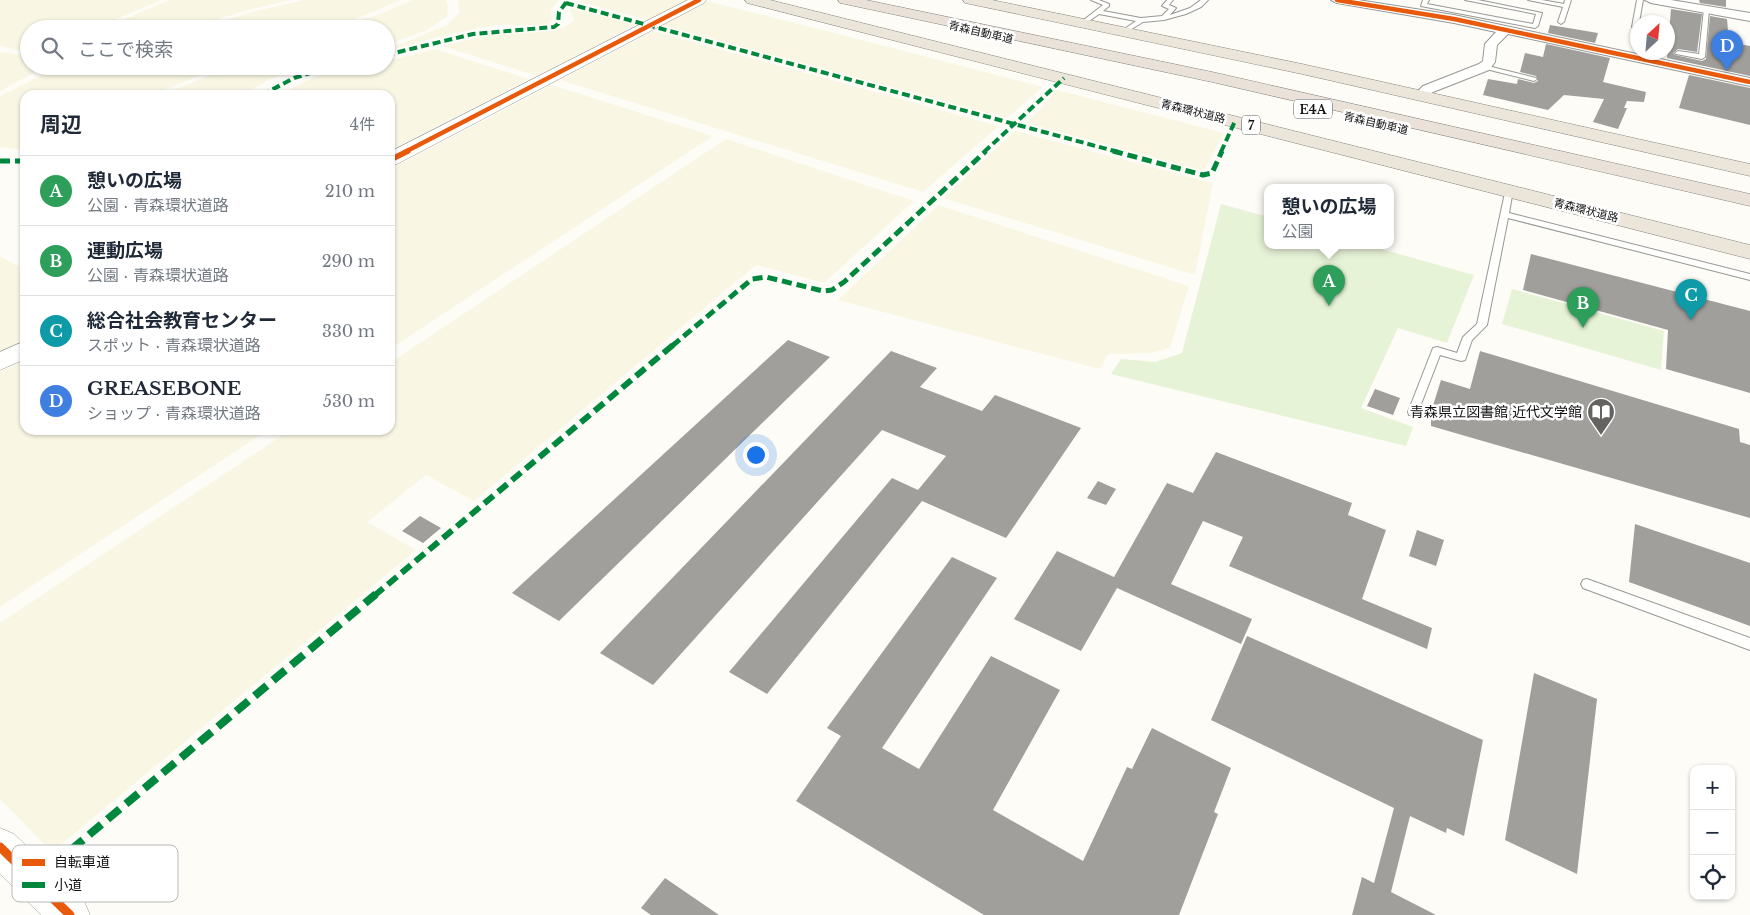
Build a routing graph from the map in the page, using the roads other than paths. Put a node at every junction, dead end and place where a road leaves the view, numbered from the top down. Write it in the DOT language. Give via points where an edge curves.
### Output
graph roads {
  1 [pos="699,0"];
  2 [pos="752,0"];
  3 [pos="845,0"];
  4 [pos="970,0"];
  5 [pos="1094,0"];
  6 [pos="1170,0"];
  7 [pos="1206,0"];
  8 [pos="1337,0"];
  9 [pos="1426,0"];
  10 [pos="1468,0"];
  11 [pos="1531,0"];
  12 [pos="1640,0"];
  13 [pos="1651,0"];
  14 [pos="1352,1"];
  15 [pos="1567,3"];
  16 [pos="1706,10"];
  17 [pos="1098,12"];
  18 [pos="1637,15"];
  19 [pos="1750,17"];
  20 [pos="1164,18"];
  21 [pos="1141,20"];
  22 [pos="1083,22"];
  23 [pos="1561,22"];
  24 [pos="1506,30"];
  25 [pos="1126,31"];
  26 [pos="1678,53"];
  27 [pos="1484,67"];
  28 [pos="1534,79"];
  29 [pos="1750,82"];
  30 [pos="1421,95"];
  31 [pos="395,157"];
  32 [pos="1750,170"];
  33 [pos="1509,190"];
  34 [pos="1745,205"];
  35 [pos="1506,215"];
  36 [pos="1750,252"];
  37 [pos="1750,277"];
  38 [pos="20,352"];
  39 [pos="0,362"];
  40 [pos="1413,412"];
  41 [pos="1587,584"];
  42 [pos="1750,644"];
  43 [pos="0,847"];
  44 [pos="12,859"];
  45 [pos="57,902"];
  46 [pos="70,915"];
  1 -- 31 [label="street"];
  2 -- 33 [label="highway, 青森環状道路 / 7"];
  3 -- 34 [label="highway, 青森自動車道 / E4A"];
  4 -- 22 [label="highway"];
  5 -- 17 [label="lane" via="1106,5"];
  6 -- 20 [label="lane" via="1165,6 1173,8"];
  7 -- 20 [label="lane" via="1200,6"];
  8 -- 14 [label="street"];
  9 -- 10 [label="lane" via="1423,5 1535,26 1539,13"];
  11 -- 15 [label="lane"];
  12 -- 18 [label="lane"];
  13 -- 16 [label="street"];
  14 -- 24 [label="street"];
  15 -- 23 [label="lane"];
  16 -- 19 [label="street"];
  16 -- 26 [label="lane" via="1702,58"];
  17 -- 21 [label="lane"];
  17 -- 22 [label="lane"];
  20 -- 21 [label="lane"];
  21 -- 25 [label="lane"];
  22 -- 25 [label="highway"];
  24 -- 27 [label="street" via="1491,44 1489,62"];
  24 -- 29 [label="street"];
  25 -- 30 [label="highway"];
  27 -- 28 [label="lane"];
  27 -- 30 [label="street" via="1428,89"];
  30 -- 32 [label="highway"];
  33 -- 35 [label="lane"];
  33 -- 36 [label="highway, 青森環状道路 / 7"];
  35 -- 37 [label="lane"];
  35 -- 40 [label="lane" via="1482,325 1467,339 1461,358 1437,350"];
  38 -- 39 [label="street"];
  41 -- 42 [label="lane"];
  43 -- 44 [label="street"];
  45 -- 46 [label="street"];
}
